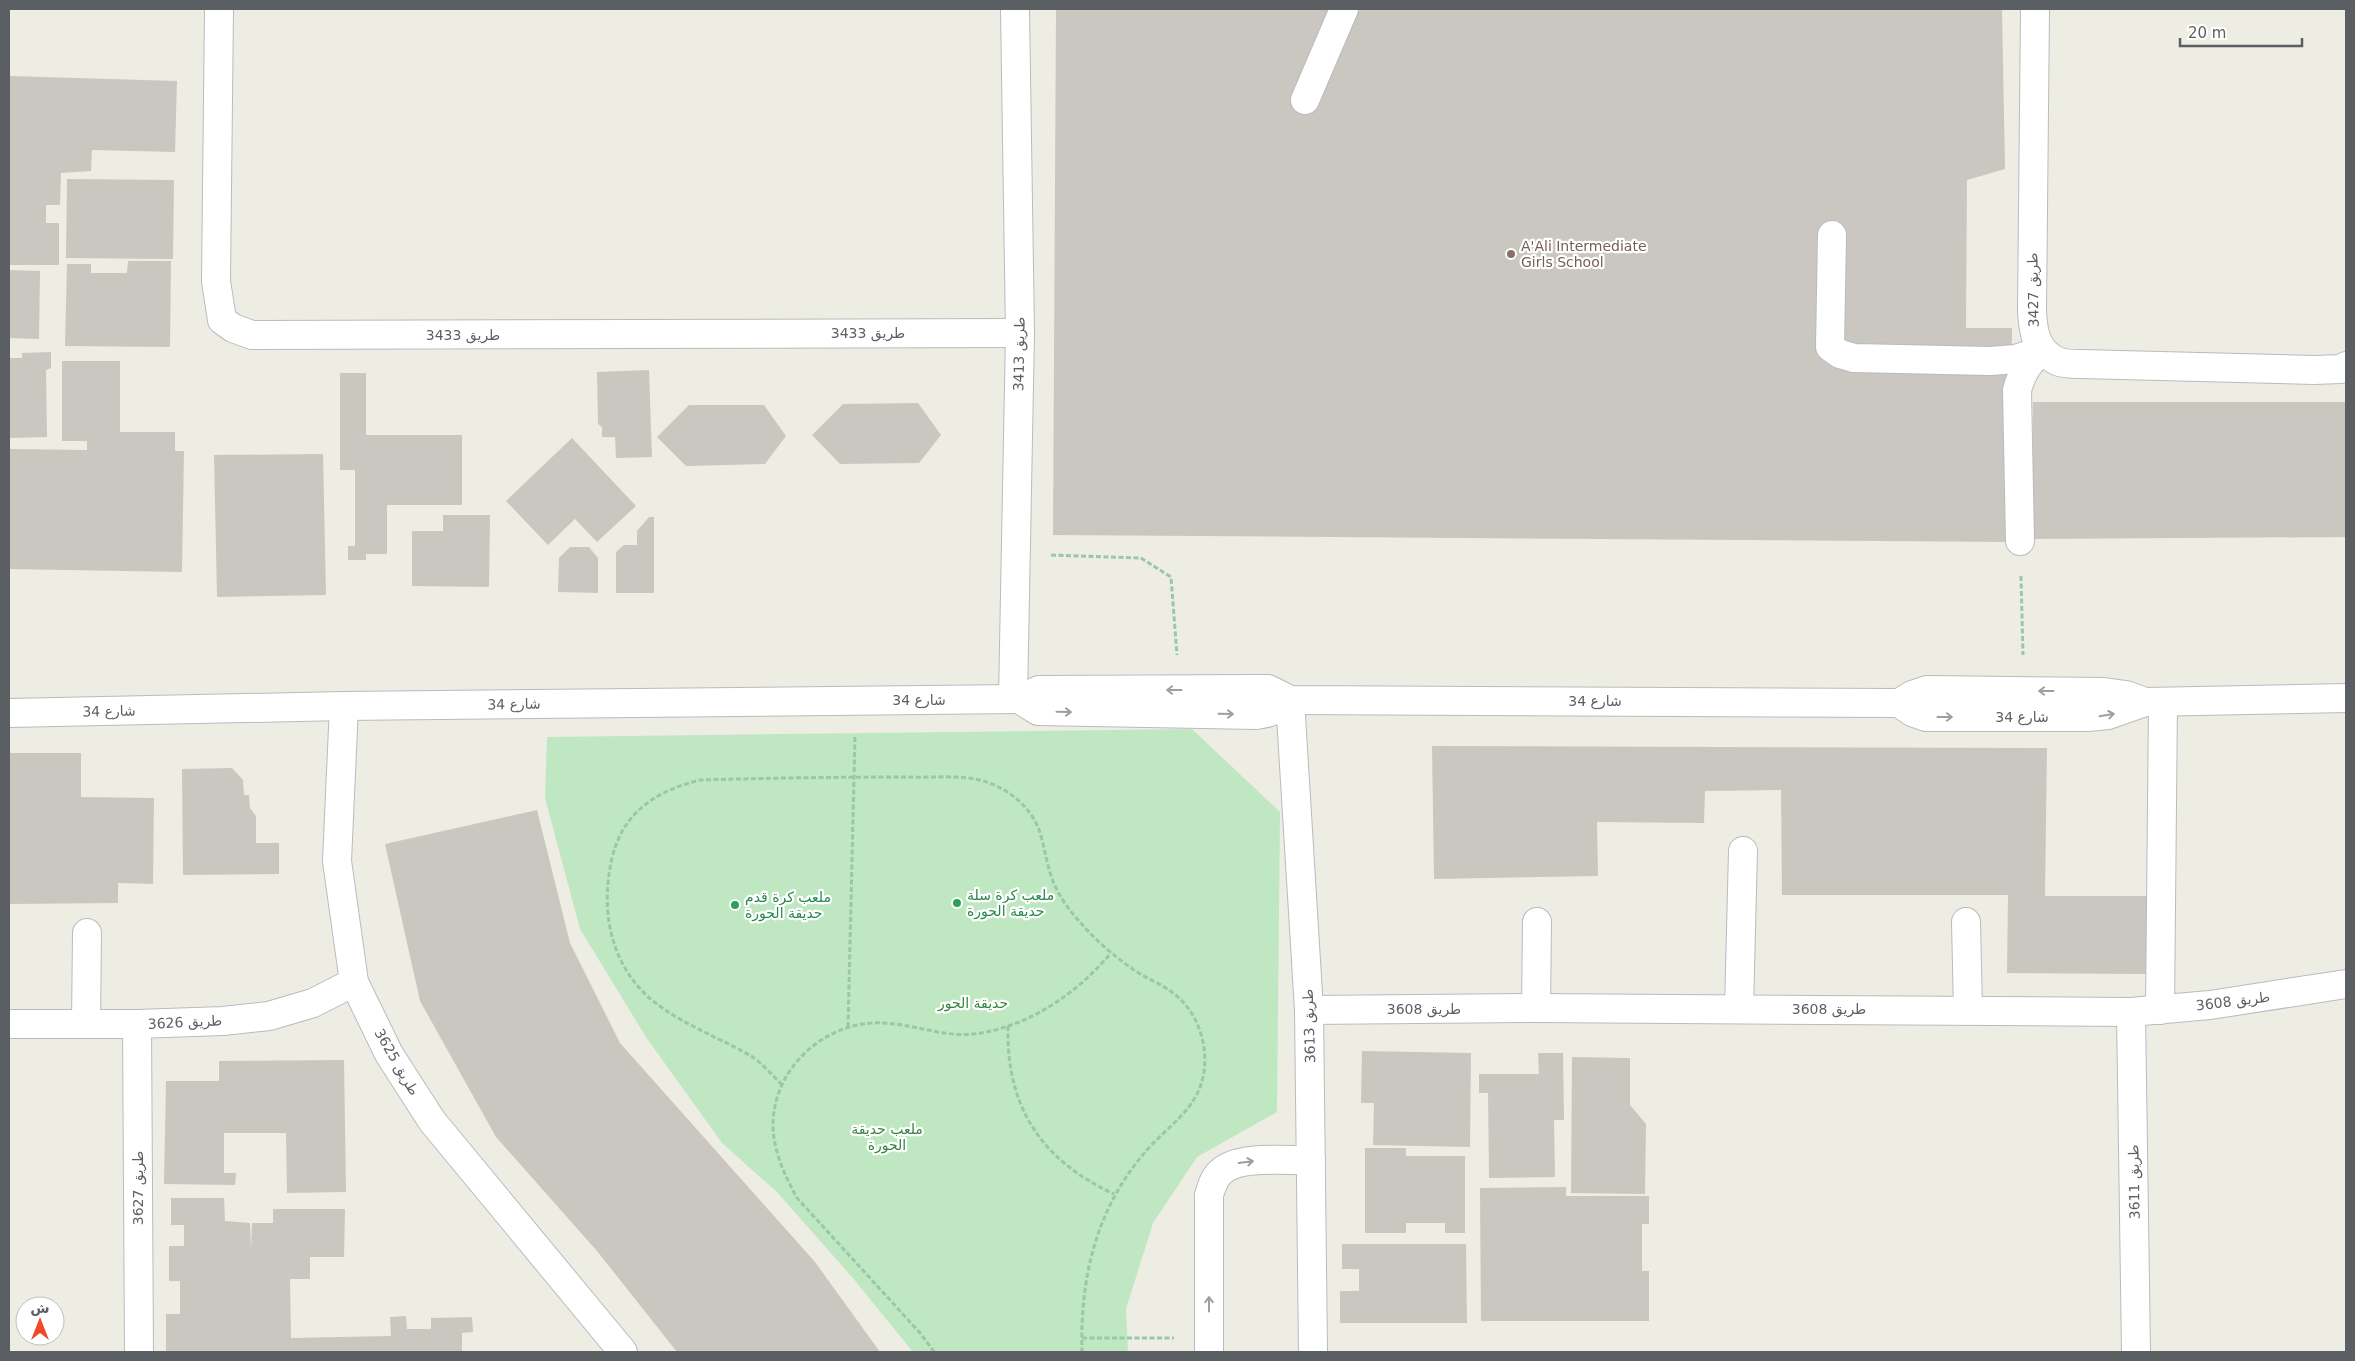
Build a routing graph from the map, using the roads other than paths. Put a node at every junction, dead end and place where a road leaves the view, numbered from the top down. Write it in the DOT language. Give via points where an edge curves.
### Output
graph roads {
  1 [pos="219,9"];
  2 [pos="1015,9"];
  3 [pos="1344,9"];
  4 [pos="2035,9"];
  5 [pos="1305,100"];
  6 [pos="1832,235"];
  7 [pos="1020,333"];
  8 [pos="2042,350"];
  9 [pos="2346,366"];
  10 [pos="2020,541"];
  11 [pos="2346,698"];
  12 [pos="1016,699"];
  13 [pos="1290,700"];
  14 [pos="2154,702"];
  15 [pos="1899,703"];
  16 [pos="344,706"];
  17 [pos="9,713"];
  18 [pos="1742,850"];
  19 [pos="1537,922"];
  20 [pos="1966,922"];
  21 [pos="88,933"];
  22 [pos="354,982"];
  23 [pos="2346,984"];
  24 [pos="1536,1008"];
  25 [pos="1740,1009"];
  26 [pos="1309,1010"];
  27 [pos="1968,1010"];
  28 [pos="2160,1010"];
  29 [pos="2131,1012"];
  30 [pos="9,1024"];
  31 [pos="86,1024"];
  32 [pos="137,1024"];
  33 [pos="1311,1160"];
  34 [pos="1209,1345"];
  35 [pos="139,1352"];
  36 [pos="623,1352"];
  37 [pos="1313,1352"];
  38 [pos="2136,1352"];
  1 -- 7 [label="street, طريق 3433" via="216,281 222,320 233,328 252,335"];
  2 -- 7 [label="street, طريق 3413"];
  3 -- 5 [label="street"];
  4 -- 8 [label="street, طريق 3427" via="2032,332"];
  6 -- 8 [label="street" via="1830,347 1840,354 1854,358 1990,362 2016,359"];
  7 -- 12 [label="street, طريق 3413" via="1015,554"];
  8 -- 9 [label="street" via="2058,362 2081,364 2314,370"];
  8 -- 10 [label="street" via="2022,374 2017,390"];
  11 -- 14 [label="street, شارع 34"];
  13 -- 12 [label="street, شارع 34, one-way" via="1268,689 1039,690"];
  12 -- 13 [label="street, شارع 34, one-way" via="1038,711 1256,715 1281,708"];
  12 -- 16 [label="street, شارع 34"];
  13 -- 15 [label="street, شارع 34"];
  13 -- 26 [label="street, طريق 3613"];
  14 -- 15 [label="street, شارع 34, one-way" via="2104,692 1927,690"];
  15 -- 14 [label="street, شارع 34, one-way" via="1926,717 2025,717 2108,715"];
  14 -- 28 [label="street"];
  16 -- 17 [label="street, شارع 34"];
  16 -- 22 [label="street, طريق 3625" via="336,861"];
  18 -- 25 [label="street"];
  19 -- 24 [label="street"];
  20 -- 27 [label="street"];
  21 -- 31 [label="street"];
  22 -- 32 [label="street, طريق 3626" via="313,1003 269,1016"];
  22 -- 36 [label="street, طريق 3625" via="389,1054 432,1121"];
  23 -- 28 [label="street, طريق 3608"];
  24 -- 25 [label="street, طريق 3608"];
  24 -- 26 [label="street, طريق 3608"];
  25 -- 27 [label="street, طريق 3608"];
  26 -- 33 [label="street, طريق 3613"];
  27 -- 29 [label="street, طريق 3608"];
  28 -- 29 [label="street, طريق 3608"];
  29 -- 38 [label="street, طريق 3611"];
  30 -- 31 [label="street, طريق 3626"];
  31 -- 32 [label="street, طريق 3626"];
  32 -- 35 [label="street, طريق 3627"];
  34 -- 33 [label="street, one-way" via="1209,1195 1213,1181 1222,1170 1233,1164"];
  33 -- 37 [label="street, طريق 3613"];
}
